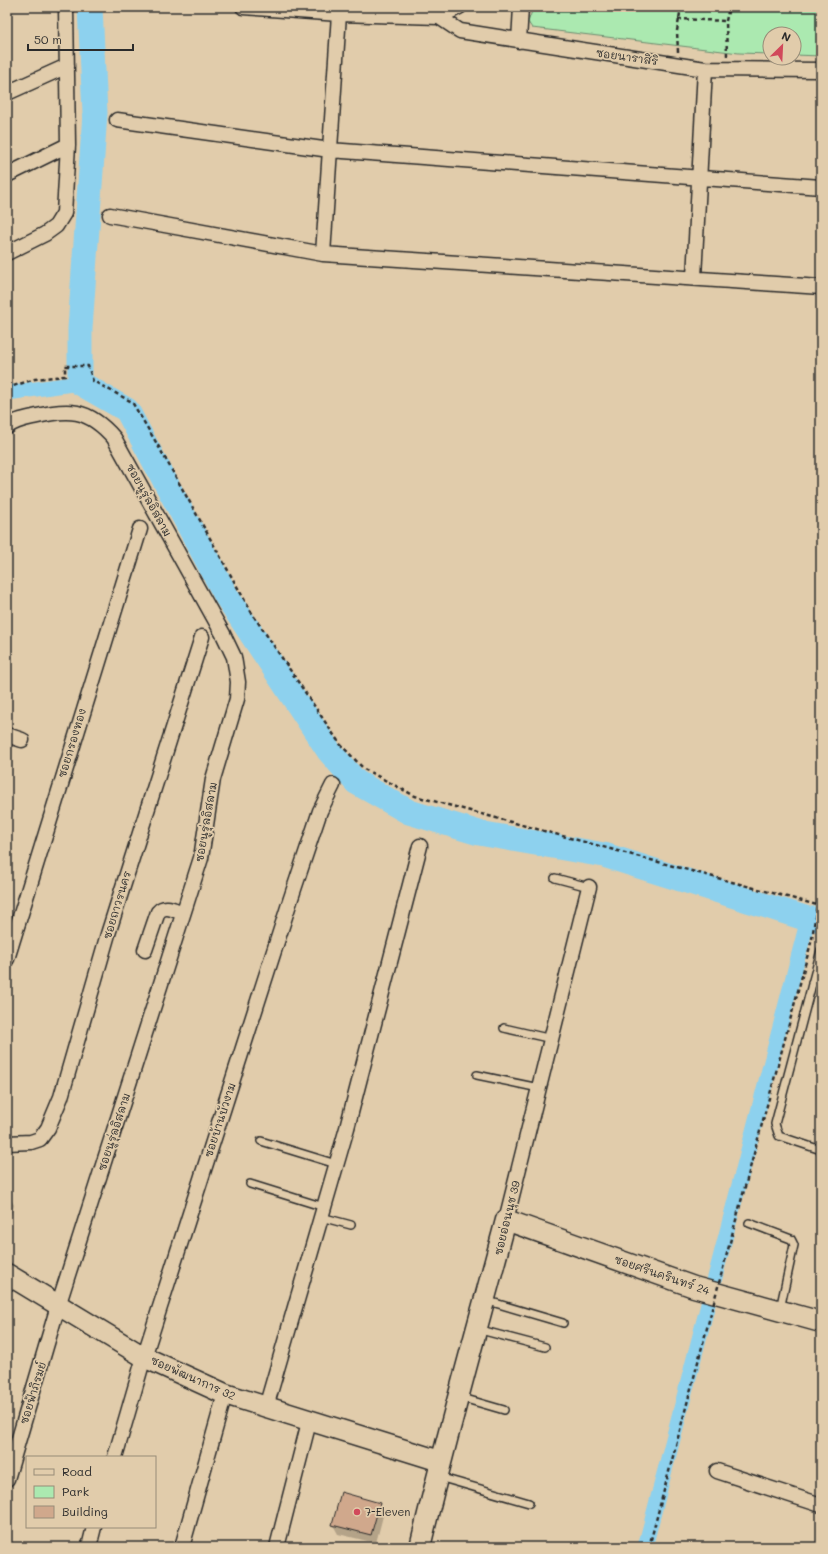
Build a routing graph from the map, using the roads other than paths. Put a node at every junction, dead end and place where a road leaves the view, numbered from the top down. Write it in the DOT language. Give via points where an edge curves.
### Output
graph roads {
  1 [pos="66,7"];
  2 [pos="242,7"];
  3 [pos="459,7"];
  4 [pos="521,7"];
  5 [pos="339,14"];
  6 [pos="439,17"];
  7 [pos="519,41"];
  8 [pos="67,66"];
  9 [pos="705,68"];
  10 [pos="821,70"];
  11 [pos="7,93"];
  12 [pos="117,120"];
  13 [pos="68,145"];
  14 [pos="330,150"];
  15 [pos="7,175"];
  16 [pos="699,178"];
  17 [pos="821,187"];
  18 [pos="110,215"];
  19 [pos="7,253"];
  20 [pos="323,254"];
  21 [pos="694,277"];
  22 [pos="821,287"];
  23 [pos="7,427"];
  24 [pos="140,529"];
  25 [pos="202,637"];
  26 [pos="7,735"];
  27 [pos="22,740"];
  28 [pos="333,786"];
  29 [pos="420,846"];
  30 [pos="554,878"];
  31 [pos="589,887"];
  32 [pos="183,913"];
  33 [pos="145,950"];
  34 [pos="821,950"];
  35 [pos="7,959"];
  36 [pos="812,982"];
  37 [pos="821,984"];
  38 [pos="504,1028"];
  39 [pos="552,1039"];
  40 [pos="477,1075"];
  41 [pos="539,1088"];
  42 [pos="261,1141"];
  43 [pos="7,1143"];
  44 [pos="821,1150"];
  45 [pos="336,1164"];
  46 [pos="250,1184"];
  47 [pos="322,1212"];
  48 [pos="506,1220"];
  49 [pos="749,1223"];
  50 [pos="351,1225"];
  51 [pos="7,1274"];
  52 [pos="485,1300"];
  53 [pos="58,1306"];
  54 [pos="780,1309"];
  55 [pos="821,1322"];
  56 [pos="563,1323"];
  57 [pos="477,1329"];
  58 [pos="545,1347"];
  59 [pos="144,1356"];
  60 [pos="225,1394"];
  61 [pos="459,1397"];
  62 [pos="266,1407"];
  63 [pos="504,1410"];
  64 [pos="309,1422"];
  65 [pos="115,1456"];
  66 [pos="438,1469"];
  67 [pos="716,1471"];
  68 [pos="7,1479"];
  69 [pos="529,1503"];
  70 [pos="821,1505"];
  71 [pos="94,1528"];
  72 [pos="89,1547"];
  73 [pos="182,1547"];
  74 [pos="277,1547"];
  75 [pos="420,1547"];
  1 -- 8 [label="street"];
  2 -- 5 [label="street"];
  3 -- 6 [label="street"];
  4 -- 7 [label="street"];
  5 -- 6 [label="street"];
  5 -- 14 [label="street"];
  6 -- 7 [label="street, ซอยนาราสิริ" via="460,31"];
  7 -- 9 [label="street, ซอยนาราสิริ"];
  8 -- 11 [label="street"];
  8 -- 13 [label="street"];
  9 -- 10 [label="street, ซอยนาราสิริ"];
  9 -- 16 [label="street"];
  12 -- 14 [label="street"];
  13 -- 15 [label="street"];
  13 -- 19 [label="street" via="64,214 61,220 45,234"];
  14 -- 16 [label="street"];
  14 -- 20 [label="street"];
  16 -- 17 [label="street"];
  16 -- 21 [label="street"];
  18 -- 20 [label="street"];
  20 -- 21 [label="street"];
  21 -- 22 [label="street"];
  23 -- 32 [label="street, ซอยนูรุ่ลอิสลาม" via="19,421 59,411 83,414 103,425 114,438 234,657 238,682 237,699 213,778 201,858"];
  24 -- 35 [label="street, ซอยกรองทอง"];
  25 -- 43 [label="street, ซอยถาวรนคร" via="108,934 61,1097 48,1128 40,1139"];
  26 -- 27 [label="street"];
  28 -- 59 [label="street, ซอยบ้านบัวงาม" via="317,818"];
  29 -- 45 [label="street"];
  30 -- 31 [label="lane"];
  31 -- 39 [label="street, ซอยอ่อนนุช 39"];
  32 -- 33 [label="street" via="161,908"];
  32 -- 53 [label="street, ซอยนูรุ่ลอิสลาม"];
  34 -- 36 [label="lane"];
  36 -- 37 [label="lane"];
  36 -- 44 [label="lane" via="775,1124 779,1136"];
  38 -- 39 [label="lane"];
  39 -- 41 [label="street, ซอยอ่อนนุช 39"];
  40 -- 41 [label="lane"];
  41 -- 48 [label="street, ซอยอ่อนนุช 39"];
  42 -- 45 [label="lane"];
  45 -- 47 [label="street"];
  46 -- 47 [label="lane"];
  47 -- 50 [label="lane"];
  47 -- 62 [label="street"];
  48 -- 52 [label="street, ซอยอ่อนนุช 39"];
  48 -- 54 [label="street, ซอยศรีนครินทร์ 24" via="694,1288"];
  49 -- 54 [label="lane" via="791,1239 794,1246"];
  51 -- 53 [label="street, ซอยพัฒนาการ 32"];
  52 -- 56 [label="lane"];
  52 -- 57 [label="street, ซอยอ่อนนุช 39"];
  53 -- 59 [label="street, ซอยพัฒนาการ 32"];
  53 -- 68 [label="street, ซอยฟ้าภิรมย์"];
  54 -- 55 [label="street, ซอยศรีนครินทร์ 24"];
  57 -- 58 [label="lane"];
  57 -- 61 [label="street, ซอยอ่อนนุช 39"];
  59 -- 60 [label="street, ซอยพัฒนาการ 32"];
  59 -- 65 [label="street, ซอยบ้านบัวงาม"];
  60 -- 62 [label="street, ซอยพัฒนาการ 32"];
  60 -- 73 [label="street"];
  61 -- 63 [label="lane"];
  61 -- 66 [label="street, ซอยอ่อนนุช 39"];
  62 -- 64 [label="street, ซอยพัฒนาการ 32"];
  64 -- 66 [label="street, ซอยพัฒนาการ 32"];
  64 -- 74 [label="street"];
  66 -- 69 [label="lane"];
  66 -- 75 [label="street, ซอยอ่อนนุช 39"];
  67 -- 70 [label="street"];
  71 -- 72 [label="street"];
}
